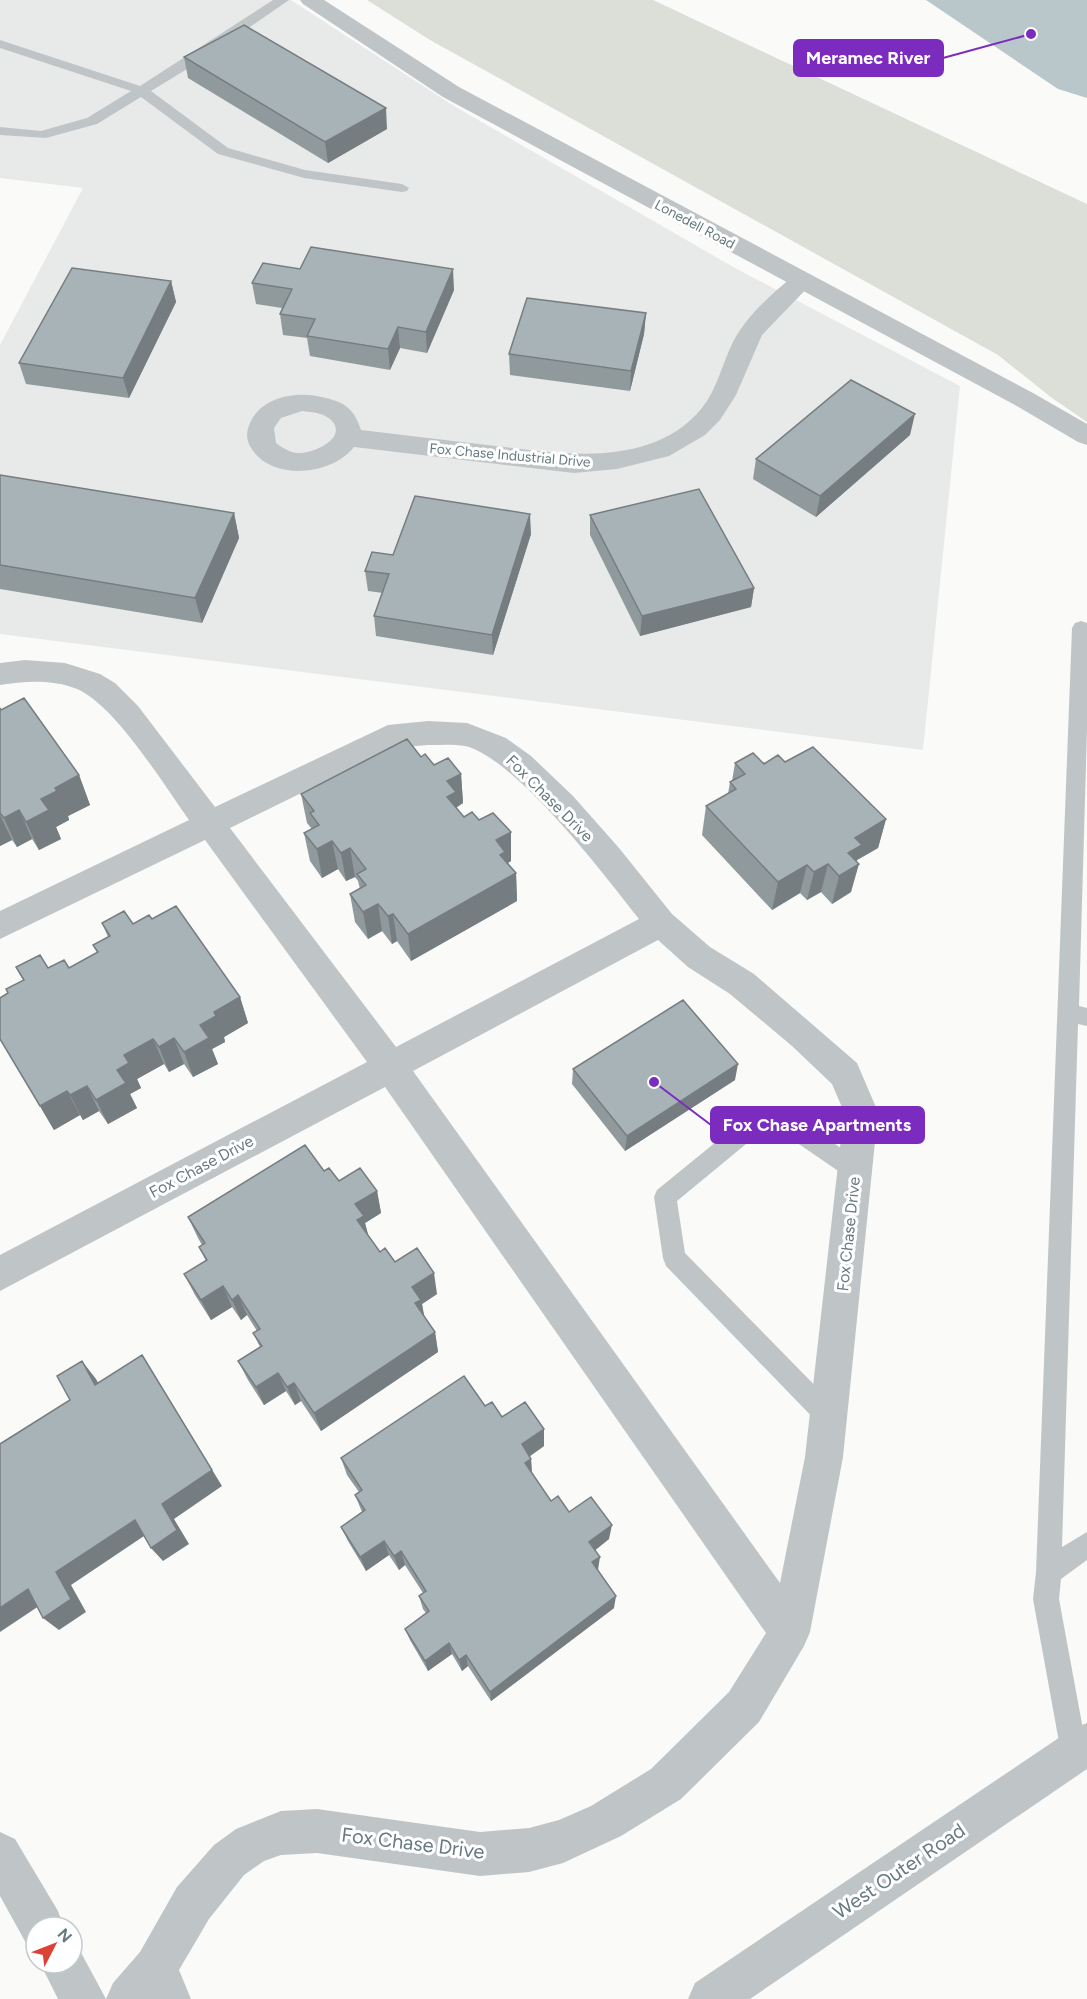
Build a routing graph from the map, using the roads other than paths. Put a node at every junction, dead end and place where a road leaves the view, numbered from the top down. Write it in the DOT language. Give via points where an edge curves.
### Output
graph roads {
  1 [pos="282,0"];
  2 [pos="310,0"];
  3 [pos="0,44"];
  4 [pos="140,90"];
  5 [pos="0,131"];
  6 [pos="402,188"];
  7 [pos="802,281"];
  8 [pos="348,436"];
  9 [pos="1087,436"];
  10 [pos="1081,628"];
  11 [pos="0,674"];
  12 [pos="209,824"];
  13 [pos="661,923"];
  14 [pos="0,926"];
  15 [pos="1077,1015"];
  16 [pos="390,1066"];
  17 [pos="855,1170"];
  18 [pos="4,1261"];
  19 [pos="829,1417"];
  20 [pos="1087,1545"];
  21 [pos="1049,1572"];
  22 [pos="790,1632"];
  23 [pos="1080,1748"];
  24 [pos="0,1854"];
  25 [pos="35,1915"];
  26 [pos="70,1975"];
  27 [pos="151,1989"];
  28 [pos="83,1999"];
  29 [pos="711,1999"];
  1 -- 4 [label="lane"];
  2 -- 7 [label="street, Lonedell Road" via="451,92"];
  3 -- 4 [label="lane"];
  4 -- 5 [label="lane" via="92,121 41,135"];
  4 -- 6 [label="lane" via="223,151 304,174"];
  7 -- 8 [label="street, Fox Chase Industrial Drive" via="751,331 713,413 695,431 671,446 642,457 574,464"];
  7 -- 9 [label="street, Lonedell Road"];
  10 -- 15 [label="lane"];
  11 -- 12 [label="street" via="17,670 65,674 102,688 128,714"];
  12 -- 13 [label="street, Fox Chase Drive" via="388,737 466,735 495,747 520,764 562,805"];
  12 -- 14 [label="street, Fox Chase Drive"];
  12 -- 16 [label="street"];
  13 -- 16 [label="street, Fox Chase Drive"];
  13 -- 17 [label="street, Fox Chase Drive" via="699,957 742,984 845,1074 861,1112"];
  15 -- 21 [label="lane"];
  16 -- 18 [label="street, Fox Chase Drive"];
  16 -- 22 [label="street"];
  17 -- 19 [label="street, Fox Chase Drive"];
  17 -- 19 [label="lane" via="777,1117 757,1122 664,1197 674,1258"];
  19 -- 22 [label="street, Fox Chase Drive"];
  20 -- 21 [label="lane"];
  21 -- 23 [label="lane" via="1046,1599"];
  22 -- 27 [label="street, Fox Chase Drive" via="744,1707 666,1784 606,1821 563,1841 529,1850 480,1854 317,1831 281,1833 251,1844 229,1860 193,1903"];
  23 -- 29 [label="street, West Outer Road"];
  24 -- 25 [label="street"];
  26 -- 28 [label="street"];
}
